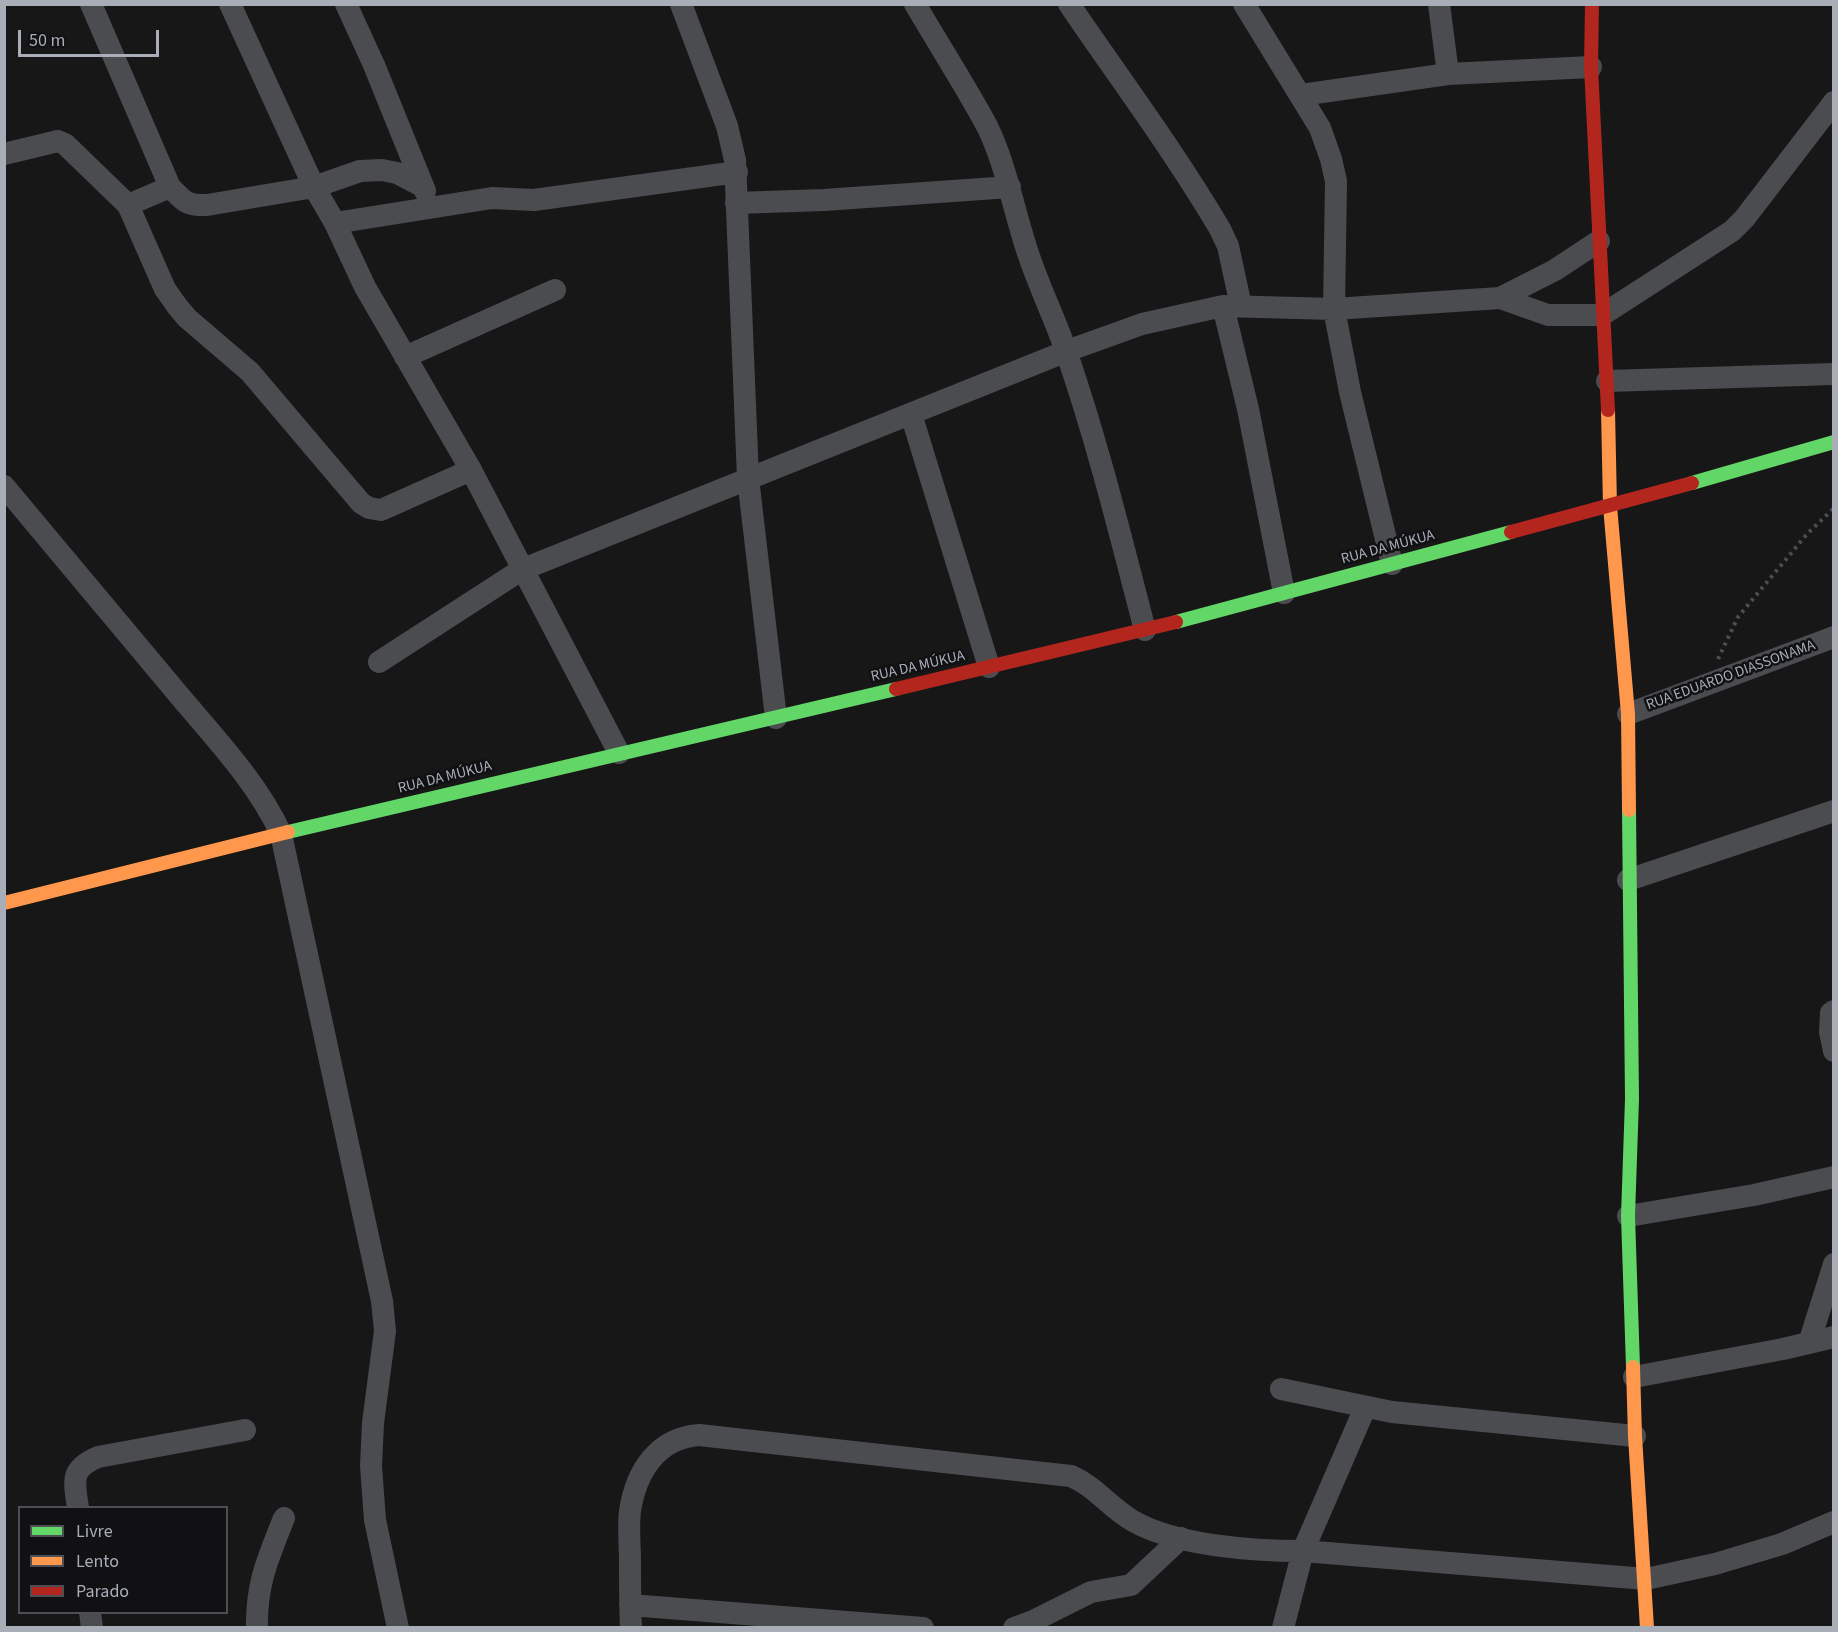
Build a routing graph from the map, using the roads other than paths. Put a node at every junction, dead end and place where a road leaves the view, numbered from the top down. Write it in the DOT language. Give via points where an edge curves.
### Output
graph roads {
  1 [pos="91,4"];
  2 [pos="230,4"];
  3 [pos="346,4"];
  4 [pos="681,4"];
  5 [pos="915,4"];
  6 [pos="1069,4"];
  7 [pos="1244,4"];
  8 [pos="1439,4"];
  9 [pos="1593,4"];
  10 [pos="1591,67"];
  11 [pos="1448,74"];
  12 [pos="1301,95"];
  13 [pos="1833,102"];
  14 [pos="4,154"];
  15 [pos="737,171"];
  16 [pos="422,186"];
  17 [pos="170,187"];
  18 [pos="314,187"];
  19 [pos="1010,187"];
  20 [pos="736,203"];
  21 [pos="128,205"];
  22 [pos="433,207"];
  23 [pos="335,223"];
  24 [pos="1599,241"];
  25 [pos="555,290"];
  26 [pos="1500,298"];
  27 [pos="1232,306"];
  28 [pos="1334,309"];
  29 [pos="1602,315"];
  30 [pos="1067,351"];
  31 [pos="405,357"];
  32 [pos="1833,374"];
  33 [pos="1607,381"];
  34 [pos="911,414"];
  35 [pos="1833,442"];
  36 [pos="471,470"];
  37 [pos="748,478"];
  38 [pos="4,486"];
  39 [pos="1610,506"];
  40 [pos="1392,564"];
  41 [pos="521,570"];
  42 [pos="1284,593"];
  43 [pos="1146,630"];
  44 [pos="1833,637"];
  45 [pos="379,662"];
  46 [pos="989,667"];
  47 [pos="1628,714"];
  48 [pos="776,718"];
  49 [pos="619,753"];
  50 [pos="1833,811"];
  51 [pos="281,834"];
  52 [pos="1629,880"];
  53 [pos="4,903"];
  54 [pos="1833,1011"];
  55 [pos="1833,1051"];
  56 [pos="1833,1177"];
  57 [pos="1628,1216"];
  58 [pos="1833,1264"];
  59 [pos="1833,1337"];
  60 [pos="1809,1343"];
  61 [pos="1634,1377"];
  62 [pos="1281,1389"];
  63 [pos="1365,1408"];
  64 [pos="245,1431"];
  65 [pos="1635,1436"];
  66 [pos="78,1506"];
  67 [pos="284,1518"];
  68 [pos="1833,1522"];
  69 [pos="1181,1538"];
  70 [pos="1304,1551"];
  71 [pos="1646,1579"];
  72 [pos="630,1605"];
  73 [pos="257,1628"];
  74 [pos="398,1628"];
  75 [pos="631,1628"];
  76 [pos="922,1628"];
  77 [pos="1014,1628"];
  78 [pos="1282,1628"];
  79 [pos="1647,1628"];
  1 -- 17 [label="street"];
  2 -- 18 [label="street"];
  3 -- 16 [label="street"];
  4 -- 15 [label="street" via="727,126"];
  5 -- 19 [label="street" via="986,126"];
  6 -- 27 [label="street" via="1158,130 1220,230 1228,246"];
  7 -- 12 [label="street"];
  8 -- 11 [label="street"];
  9 -- 10 [label="street"];
  10 -- 11 [label="street"];
  10 -- 24 [label="street"];
  11 -- 12 [label="street"];
  12 -- 28 [label="street" via="1325,142 1336,181"];
  13 -- 29 [label="street" via="1732,231"];
  14 -- 21 [label="street" via="58,141"];
  15 -- 20 [label="street"];
  15 -- 22 [label="street" via="534,200 492,198"];
  16 -- 18 [label="street" via="382,170 360,171"];
  16 -- 22 [label="street"];
  17 -- 18 [label="street" via="193,206"];
  17 -- 21 [label="street"];
  18 -- 23 [label="street"];
  19 -- 20 [label="street"];
  19 -- 30 [label="street" via="1029,255"];
  20 -- 37 [label="street"];
  21 -- 36 [label="street" via="165,289 177,306 250,372 361,503 381,510"];
  22 -- 23 [label="street"];
  23 -- 31 [label="street" via="365,287"];
  24 -- 26 [label="street" via="1556,270"];
  24 -- 29 [label="street"];
  25 -- 31 [label="street"];
  26 -- 28 [label="street"];
  26 -- 29 [label="street" via="1548,315"];
  27 -- 28 [label="street"];
  27 -- 30 [label="street" via="1142,324"];
  27 -- 42 [label="street"];
  28 -- 40 [label="street"];
  29 -- 33 [label="street"];
  30 -- 34 [label="street"];
  30 -- 43 [label="street"];
  31 -- 36 [label="street"];
  32 -- 33 [label="street"];
  33 -- 39 [label="street"];
  34 -- 37 [label="street"];
  34 -- 46 [label="street"];
  35 -- 39 [label="street, RUA DA MÚKUA"];
  36 -- 41 [label="street"];
  37 -- 41 [label="street"];
  37 -- 48 [label="street"];
  38 -- 51 [label="street" via="257,792"];
  39 -- 40 [label="street, RUA DA MÚKUA"];
  39 -- 47 [label="street"];
  40 -- 42 [label="street, RUA DA MÚKUA"];
  41 -- 45 [label="street"];
  41 -- 49 [label="street"];
  42 -- 43 [label="street, RUA DA MÚKUA"];
  43 -- 46 [label="street, RUA DA MÚKUA"];
  44 -- 47 [label="street, RUA EDUARDO DIASSONAMA"];
  46 -- 48 [label="street, RUA DA MÚKUA"];
  47 -- 52 [label="street"];
  48 -- 49 [label="street, RUA DA MÚKUA"];
  49 -- 51 [label="street, RUA DA MÚKUA"];
  50 -- 52 [label="street"];
  51 -- 53 [label="street, RUA DA MÚKUA"];
  51 -- 74 [label="street" via="382,1301 385,1331 371,1466 375,1520"];
  52 -- 57 [label="street" via="1632,1099"];
  54 -- 55 [label="street"];
  56 -- 57 [label="street"];
  57 -- 61 [label="street"];
  58 -- 60 [label="street"];
  59 -- 60 [label="street"];
  60 -- 61 [label="street"];
  61 -- 65 [label="street"];
  62 -- 63 [label="street"];
  63 -- 65 [label="street"];
  63 -- 70 [label="street"];
  64 -- 66 [label="street" via="98,1457 82,1464 74,1477"];
  65 -- 71 [label="street"];
  67 -- 73 [label="street" via="263,1570"];
  68 -- 71 [label="street" via="1782,1544"];
  69 -- 70 [label="street" via="1264,1551"];
  69 -- 72 [label="street" via="1134,1521 1084,1481 1071,1476 689,1436 662,1448 635,1490 630,1512"];
  69 -- 77 [label="street" via="1131,1585 1091,1592"];
  70 -- 71 [label="street"];
  70 -- 78 [label="street"];
  71 -- 79 [label="street"];
  72 -- 75 [label="street"];
  72 -- 76 [label="street"];
}
